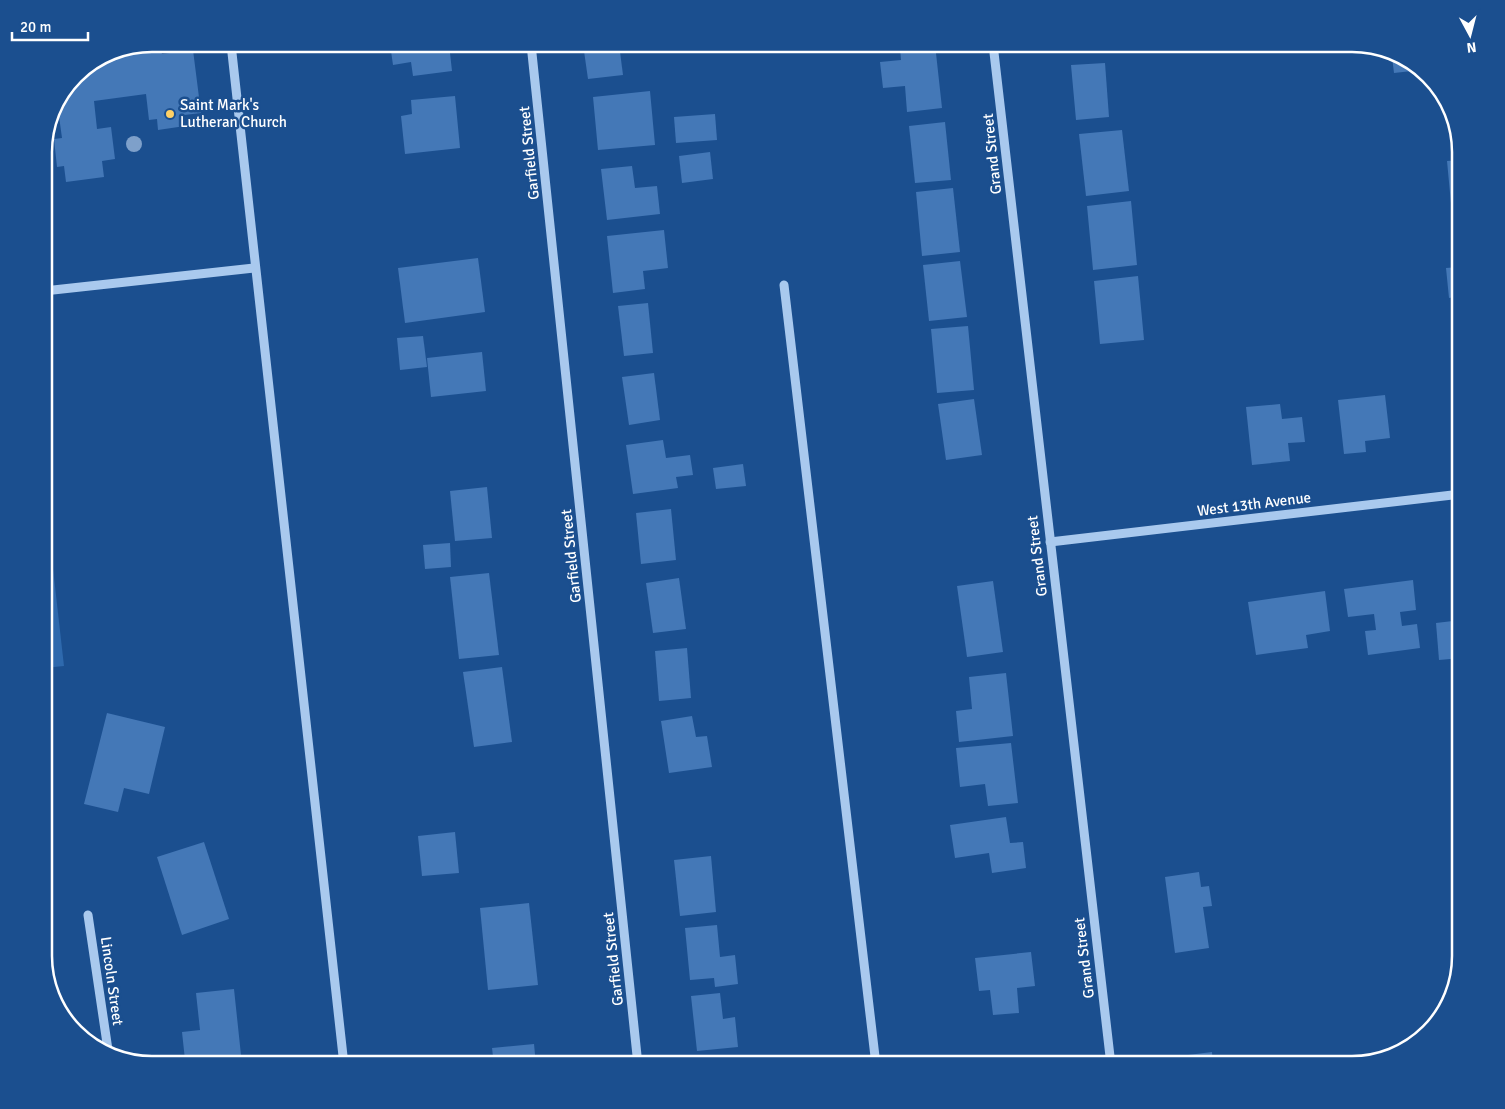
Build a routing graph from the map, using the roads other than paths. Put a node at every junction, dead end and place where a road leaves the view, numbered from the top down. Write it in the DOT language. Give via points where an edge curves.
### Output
graph roads {
  1 [pos="994,52"];
  2 [pos="232,53"];
  3 [pos="532,53"];
  4 [pos="254,268"];
  5 [pos="784,285"];
  6 [pos="53,290"];
  7 [pos="1452,495"];
  8 [pos="1050,542"];
  9 [pos="88,915"];
  10 [pos="107,1046"];
  11 [pos="343,1056"];
  12 [pos="637,1056"];
  13 [pos="875,1056"];
  14 [pos="1110,1056"];
  1 -- 8 [label="street, Grand Street"];
  2 -- 4 [label="street"];
  3 -- 12 [label="street, Garfield Street"];
  4 -- 6 [label="street"];
  4 -- 11 [label="street"];
  5 -- 13 [label="street"];
  7 -- 8 [label="street, West 13th Avenue"];
  8 -- 14 [label="street, Grand Street"];
  9 -- 10 [label="street, Lincoln Street"];
}
